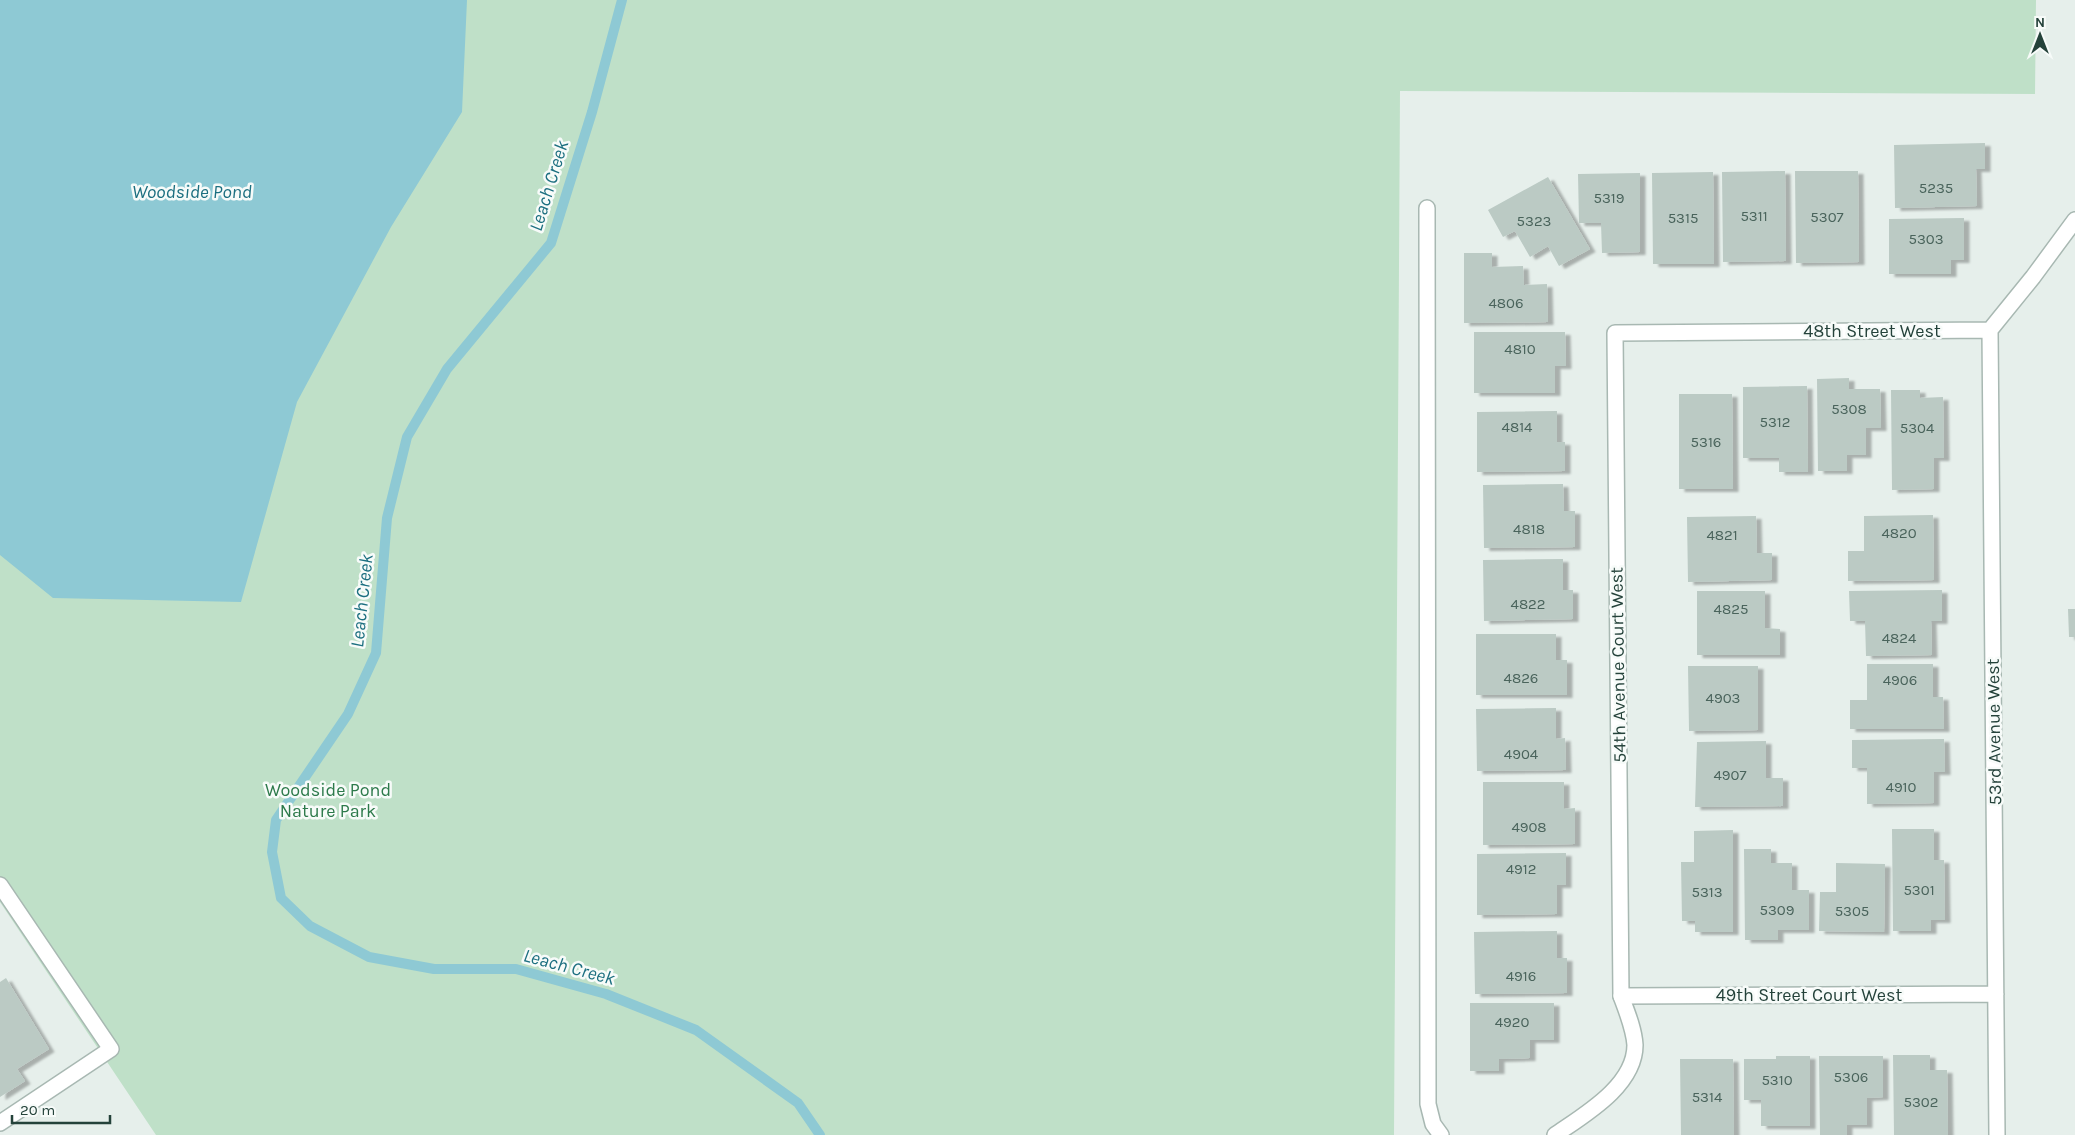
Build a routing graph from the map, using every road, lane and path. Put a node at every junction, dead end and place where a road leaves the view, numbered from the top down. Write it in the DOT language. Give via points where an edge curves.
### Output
graph roads {
  1 [pos="1427,208"];
  2 [pos="2075,220"];
  3 [pos="1990,330"];
  4 [pos="1615,333"];
  5 [pos="0,885"];
  6 [pos="1996,994"];
  7 [pos="1621,996"];
  8 [pos="0,1123"];
  9 [pos="1441,1135"];
  10 [pos="1555,1135"];
  11 [pos="1997,1135"];
  1 -- 9 [label="street" via="1428,1104 1433,1124"];
  2 -- 3 [label="street"];
  3 -- 4 [label="street, 48th Street West"];
  3 -- 6 [label="street, 53rd Avenue West"];
  4 -- 7 [label="street, 54th Avenue Court West"];
  5 -- 8 [label="street" via="111,1049"];
  6 -- 7 [label="street, 49th Street Court West"];
  6 -- 11 [label="street, 53rd Avenue West"];
  7 -- 10 [label="street, 54th Avenue Court West" via="1635,1046 1630,1067 1611,1094"];
}
